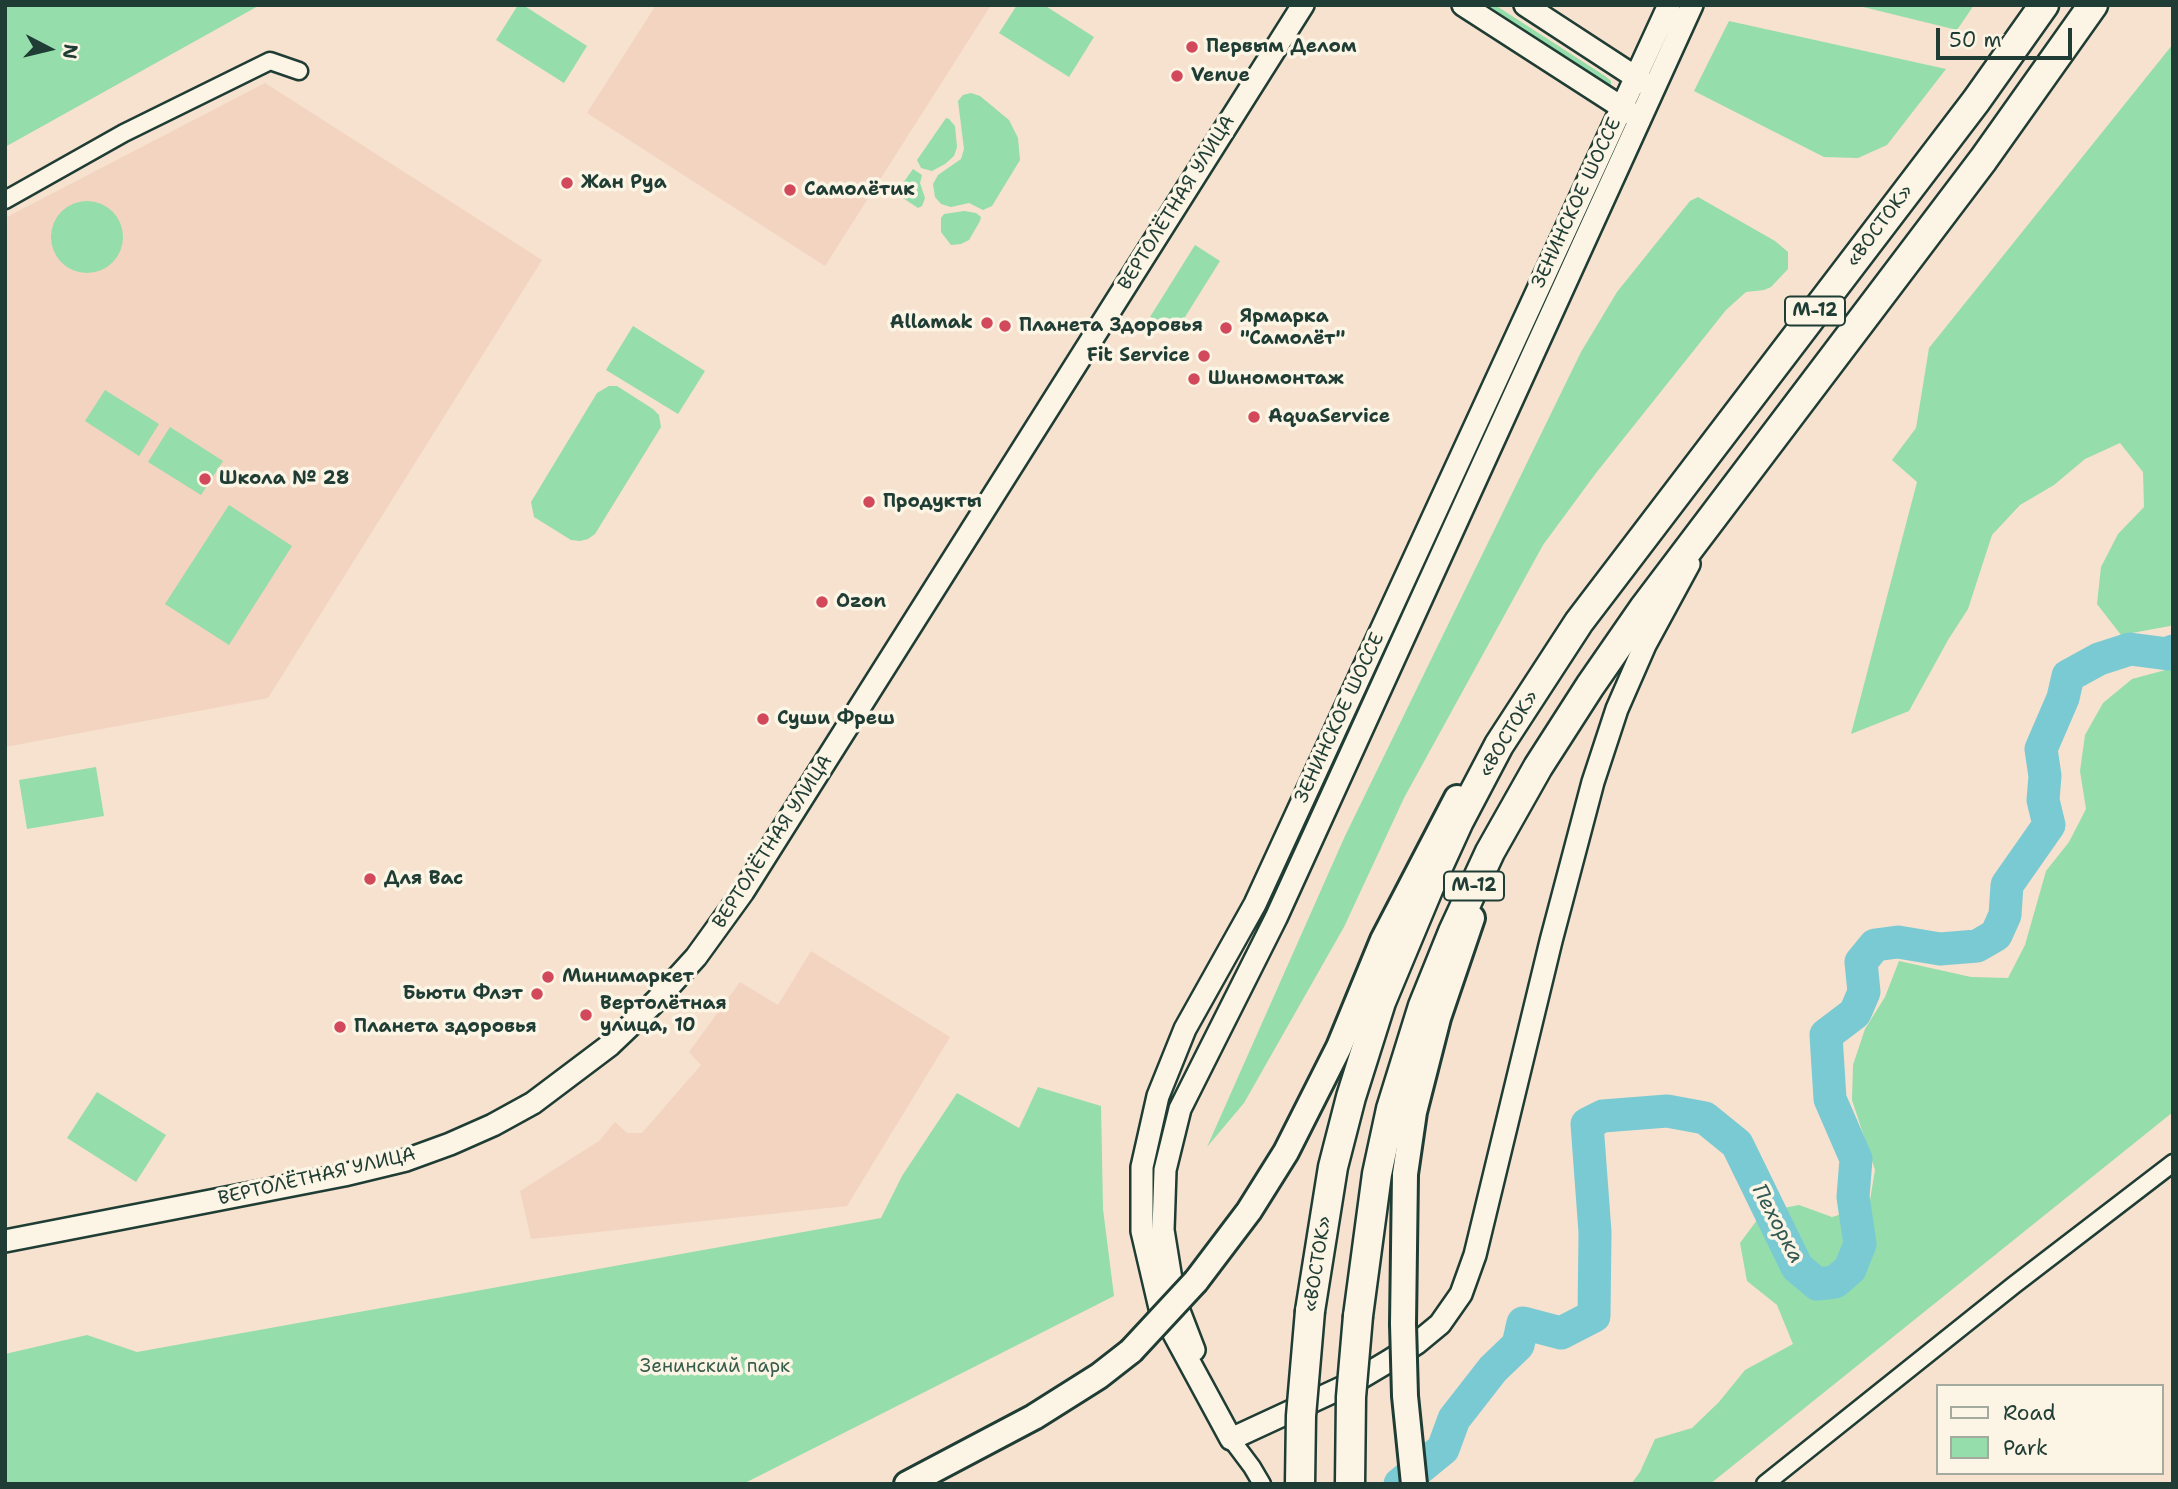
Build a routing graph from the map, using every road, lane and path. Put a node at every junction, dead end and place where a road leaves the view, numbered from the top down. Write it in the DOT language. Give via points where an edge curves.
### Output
graph roads {
  1 [pos="1303,5"];
  2 [pos="1463,5"];
  3 [pos="1525,5"];
  4 [pos="1669,5"];
  5 [pos="1692,5"];
  6 [pos="2044,5"];
  7 [pos="2093,5"];
  8 [pos="299,71"];
  9 [pos="1635,77"];
  10 [pos="1653,89"];
  11 [pos="1621,107"];
  12 [pos="1640,119"];
  13 [pos="5,200"];
  14 [pos="1718,512"];
  15 [pos="1579,622"];
  16 [pos="1531,780"];
  17 [pos="2173,1163"];
  18 [pos="5,1241"];
  19 [pos="1231,1439"];
  20 [pos="1259,1480"];
  21 [pos="907,1484"];
  22 [pos="1300,1484"];
  23 [pos="1350,1484"];
  24 [pos="1414,1484"];
  25 [pos="1765,1484"];
  1 -- 18 [label="main road, ВЕРТОЛЁТНАЯ УЛИЦА" via="743,892 696,957 610,1045 493,1125 406,1160"];
  2 -- 11 [label="main road"];
  3 -- 9 [label="main road"];
  4 -- 9 [label="main road, ЗЕНИНСКОЕ ШОССЕ"];
  5 -- 10 [label="main road"];
  6 -- 15 [label="highway, «ВОСТОК» / М-12"];
  7 -- 14 [label="highway, М-12" via="1983,160"];
  8 -- 13 [label="street" via="270,61 124,133"];
  9 -- 10 [label="main road"];
  9 -- 11 [label="main road, ЗЕНИНСКОЕ ШОССЕ"];
  10 -- 12 [label="main road"];
  11 -- 12 [label="main road"];
  11 -- 19 [label="main road, ЗЕНИНСКОЕ ШОССЕ" via="1255,904 1185,1029 1158,1096 1142,1167 1142,1231 1160,1308"];
  12 -- 19 [label="main road" via="1276,918 1180,1109 1165,1170 1163,1230 1174,1298"];
  14 -- 16 [label="highway, М-12" via="1644,608"];
  14 -- 19 [label="main road" via="1645,645 1616,709 1551,942 1475,1255 1461,1294 1440,1324 1389,1362"];
  15 -- 21 [label="main road, bridge" via="1479,761 1437,832 1286,1152 1196,1281 1131,1351 1099,1376 1034,1417"];
  15 -- 22 [label="highway, «ВОСТОК» / М-12, bridge" via="1499,746 1459,821 1381,1002 1333,1167 1310,1311"];
  16 -- 23 [label="highway, М-12, bridge" via="1452,932 1391,1109 1377,1174 1358,1316"];
  16 -- 24 [label="main road, bridge" via="1469,925 1413,1112 1405,1174 1404,1324"];
  17 -- 25 [label="street"];
  19 -- 20 [label="street"];
}
